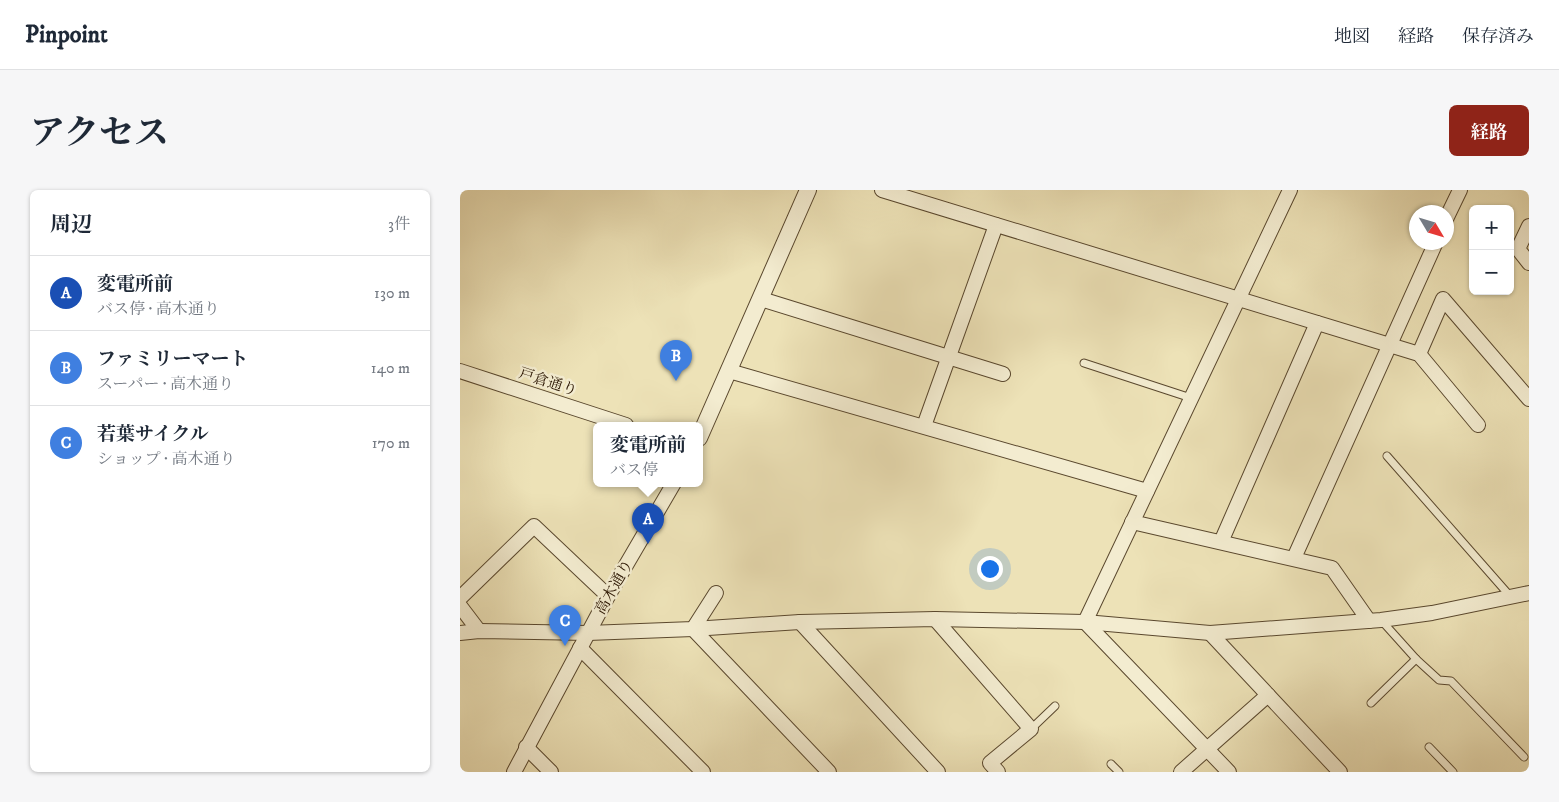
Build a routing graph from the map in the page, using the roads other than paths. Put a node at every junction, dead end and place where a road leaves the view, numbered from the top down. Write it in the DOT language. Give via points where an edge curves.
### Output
graph roads {
  1 [pos="808,190"];
  2 [pos="882,190"];
  3 [pos="1290,190"];
  4 [pos="1460,190"];
  5 [pos="1453,205"];
  6 [pos="996,224"];
  7 [pos="1529,226"];
  8 [pos="1432,250"];
  9 [pos="1529,263"];
  10 [pos="760,298"];
  11 [pos="1238,299"];
  12 [pos="1317,323"];
  13 [pos="1390,345"];
  14 [pos="1419,354"];
  15 [pos="948,358"];
  16 [pos="1084,363"];
  17 [pos="460,371"];
  18 [pos="729,371"];
  19 [pos="1003,374"];
  20 [pos="1191,398"];
  21 [pos="1529,399"];
  22 [pos="617,422"];
  23 [pos="1478,425"];
  24 [pos="924,426"];
  25 [pos="703,429"];
  26 [pos="1387,456"];
  27 [pos="672,487"];
  28 [pos="1147,491"];
  29 [pos="1132,522"];
  30 [pos="1221,542"];
  31 [pos="1294,558"];
  32 [pos="716,593"];
  33 [pos="1529,593"];
  34 [pos="608,596"];
  35 [pos="1511,597"];
  36 [pos="460,598"];
  37 [pos="460,606"];
  38 [pos="935,619"];
  39 [pos="1375,620"];
  40 [pos="800,622"];
  41 [pos="1085,622"];
  42 [pos="693,629"];
  43 [pos="480,631"];
  44 [pos="460,633"];
  45 [pos="588,633"];
  46 [pos="1210,633"];
  47 [pos="580,648"];
  48 [pos="1416,659"];
  49 [pos="1268,695"];
  50 [pos="1371,703"];
  51 [pos="1055,706"];
  52 [pos="1030,729"];
  53 [pos="526,747"];
  54 [pos="1430,747"];
  55 [pos="1207,749"];
  56 [pos="1524,757"];
  57 [pos="1111,764"];
  58 [pos="514,772"];
  59 [pos="551,772"];
  60 [pos="704,772"];
  61 [pos="829,772"];
  62 [pos="938,772"];
  63 [pos="998,772"];
  64 [pos="1119,772"];
  65 [pos="1181,772"];
  66 [pos="1229,772"];
  67 [pos="1340,772"];
  68 [pos="1453,772"];
  1 -- 10 [label="street"];
  2 -- 6 [label="street"];
  3 -- 11 [label="street"];
  4 -- 5 [label="street"];
  6 -- 11 [label="street"];
  6 -- 15 [label="street"];
  7 -- 9 [label="street" via="1518,250"];
  8 -- 13 [label="street"];
  10 -- 15 [label="street"];
  10 -- 18 [label="street"];
  11 -- 12 [label="street"];
  11 -- 20 [label="street"];
  12 -- 13 [label="street"];
  12 -- 30 [label="street"];
  13 -- 14 [label="street"];
  13 -- 31 [label="street"];
  14 -- 21 [label="street" via="1443,299"];
  14 -- 23 [label="street"];
  15 -- 19 [label="street"];
  15 -- 24 [label="street"];
  16 -- 20 [label="lane"];
  17 -- 22 [label="street, 戸倉通り"];
  18 -- 24 [label="street"];
  18 -- 25 [label="street"];
  20 -- 28 [label="street"];
  24 -- 28 [label="street"];
  26 -- 35 [label="lane"];
  27 -- 34 [label="street, 高木通り"];
  28 -- 29 [label="street"];
  29 -- 30 [label="street"];
  29 -- 41 [label="street"];
  30 -- 31 [label="street"];
  31 -- 39 [label="street" via="1332,568"];
  32 -- 42 [label="street"];
  33 -- 35 [label="street"];
  34 -- 36 [label="street" via="534,526"];
  34 -- 45 [label="street, 高木通り"];
  35 -- 39 [label="street" via="1432,613"];
  37 -- 43 [label="street"];
  38 -- 40 [label="street"];
  38 -- 41 [label="street"];
  38 -- 52 [label="street"];
  39 -- 46 [label="street"];
  39 -- 48 [label="lane"];
  40 -- 42 [label="street"];
  40 -- 62 [label="street"];
  41 -- 46 [label="street"];
  41 -- 55 [label="street"];
  42 -- 45 [label="street"];
  42 -- 61 [label="street"];
  43 -- 44 [label="street"];
  43 -- 45 [label="street"];
  45 -- 47 [label="street, 高木通り"];
  46 -- 49 [label="street"];
  47 -- 53 [label="street, 高木通り"];
  47 -- 60 [label="street"];
  48 -- 50 [label="lane"];
  48 -- 56 [label="lane" via="1439,680 1451,681"];
  49 -- 55 [label="street"];
  49 -- 67 [label="street"];
  51 -- 52 [label="lane"];
  52 -- 63 [label="street" via="990,762"];
  53 -- 58 [label="street, 高木通り"];
  53 -- 59 [label="street"];
  54 -- 68 [label="lane"];
  55 -- 65 [label="street"];
  55 -- 66 [label="street"];
  57 -- 64 [label="lane"];
}
